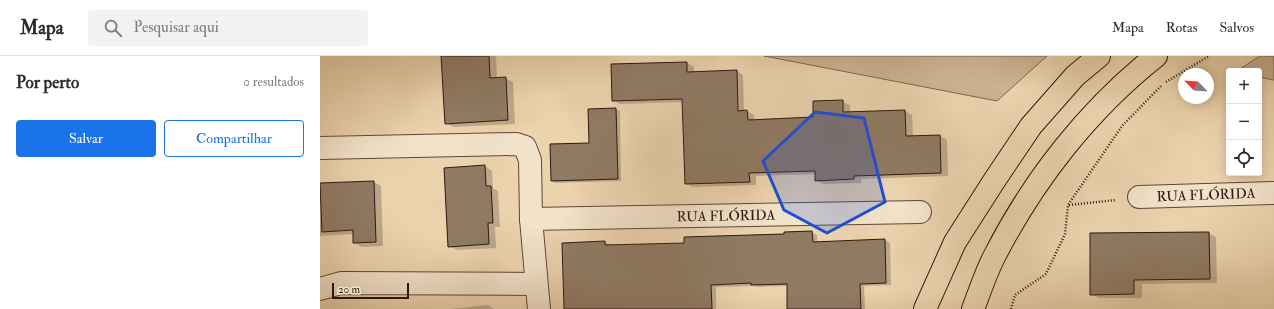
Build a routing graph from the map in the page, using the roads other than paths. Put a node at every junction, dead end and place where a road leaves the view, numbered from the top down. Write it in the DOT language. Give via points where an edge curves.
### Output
graph roads {
  1 [pos="1099,56"];
  2 [pos="1156,56"];
  3 [pos="320,148"];
  4 [pos="1274,193"];
  5 [pos="1139,197"];
  6 [pos="920,212"];
  7 [pos="531,219"];
  8 [pos="536,284"];
  9 [pos="320,290"];
  10 [pos="539,309"];
  11 [pos="925,309"];
  12 [pos="973,309"];
  1 -- 11 [label="main road" via="1075,76 1031,126 955,242"];
  2 -- 12 [label="main road" via="1098,108 1060,153 1004,238"];
  3 -- 7 [label="street" via="516,144 525,147 530,160"];
  4 -- 5 [label="street, RUA FLÓRIDA"];
  6 -- 7 [label="street, RUA FLÓRIDA"];
  7 -- 8 [label="street"];
  8 -- 9 [label="street" via="340,283"];
  8 -- 10 [label="street"];
}
